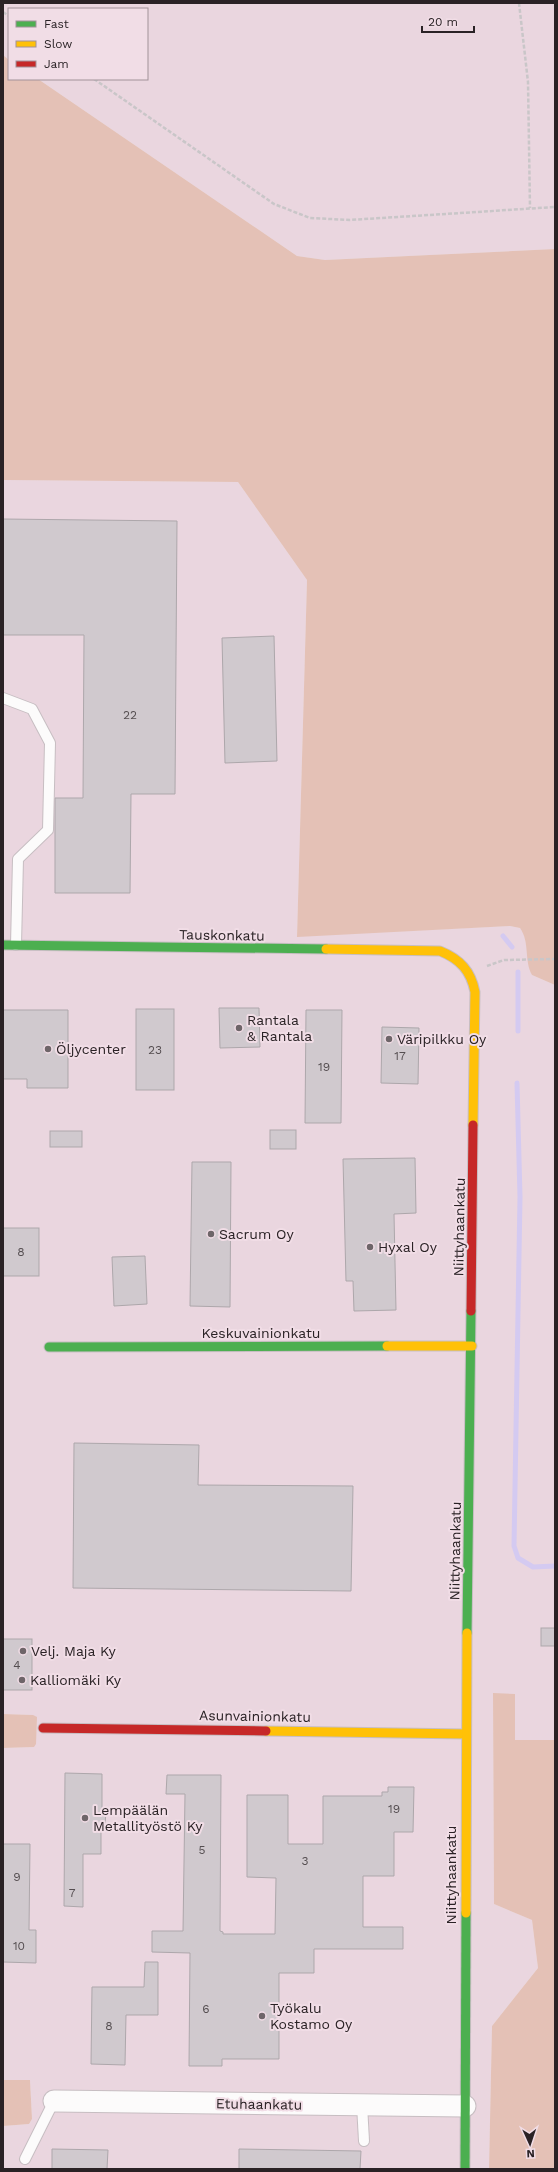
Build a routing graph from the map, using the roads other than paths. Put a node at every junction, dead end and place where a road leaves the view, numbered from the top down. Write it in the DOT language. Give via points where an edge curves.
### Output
graph roads {
  1 [pos="3,698"];
  2 [pos="3,945"];
  3 [pos="16,945"];
  4 [pos="470,972"];
  5 [pos="472,1346"];
  6 [pos="49,1347"];
  7 [pos="43,1728"];
  8 [pos="466,1734"];
  9 [pos="54,2102"];
  10 [pos="362,2104"];
  11 [pos="465,2106"];
  12 [pos="364,2141"];
  13 [pos="25,2159"];
  14 [pos="465,2169"];
  1 -- 3 [label="lane" via="32,709 50,743 48,830 18,859"];
  2 -- 3 [label="street, Tauskonkatu"];
  3 -- 4 [label="street, Tauskonkatu" via="440,951 453,955"];
  4 -- 5 [label="street, Niittyhaankatu" via="475,992"];
  5 -- 6 [label="street, Keskuvainionkatu"];
  5 -- 8 [label="street, Niittyhaankatu"];
  7 -- 8 [label="street, Asunvainionkatu"];
  8 -- 11 [label="street, Niittyhaankatu"];
  9 -- 10 [label="street, Etuhaankatu"];
  9 -- 13 [label="lane"];
  10 -- 11 [label="street, Etuhaankatu"];
  10 -- 12 [label="lane"];
  11 -- 14 [label="street, Niittyhaankatu"];
}
